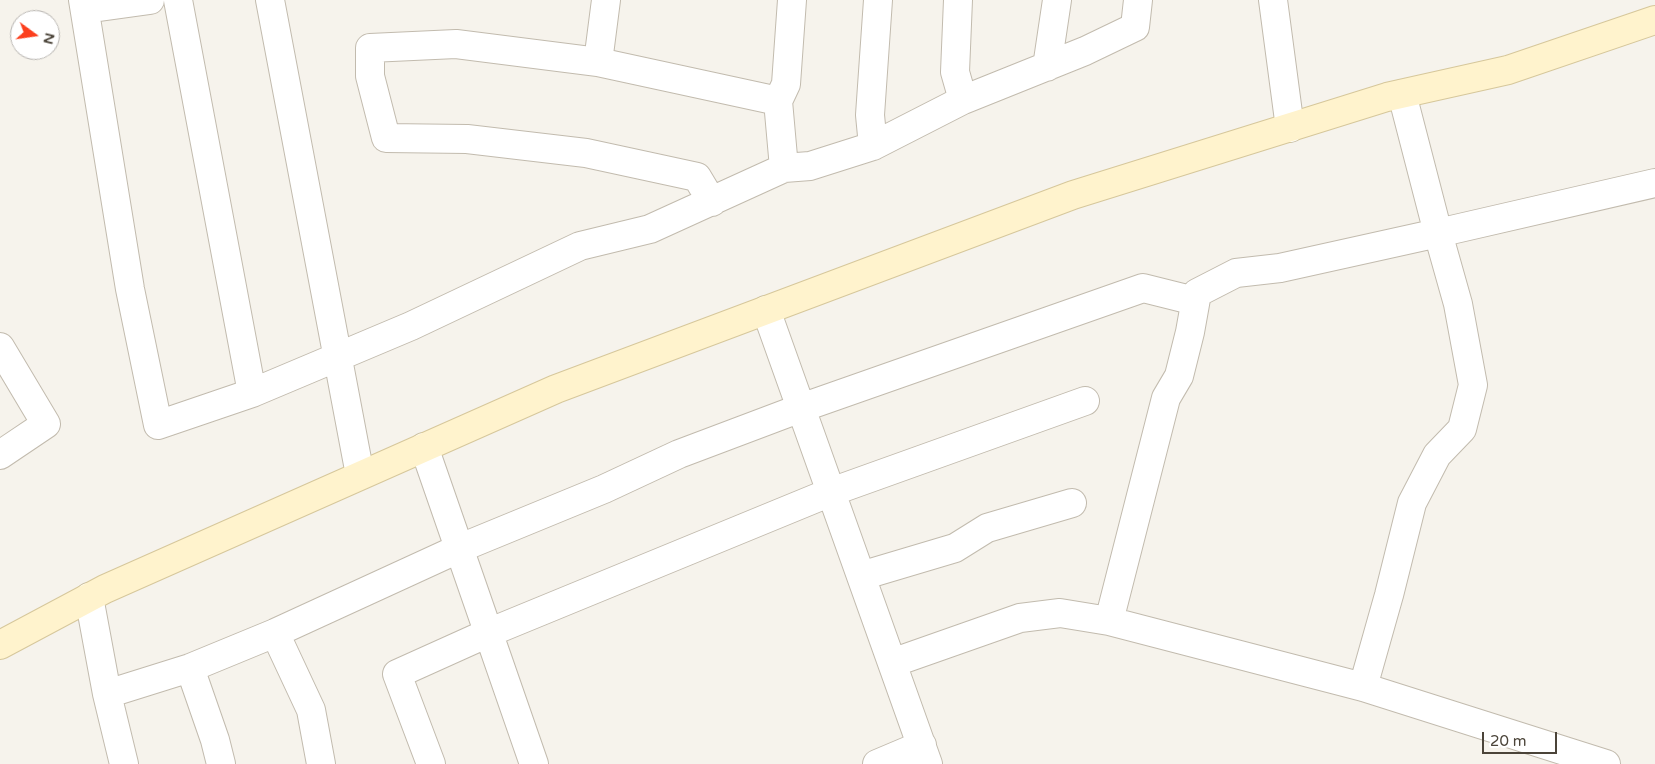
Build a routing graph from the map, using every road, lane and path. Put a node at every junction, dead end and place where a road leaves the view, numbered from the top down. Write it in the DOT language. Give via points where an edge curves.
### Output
graph roads {
  1 [pos="150,0"];
  2 [pos="178,0"];
  3 [pos="270,0"];
  4 [pos="606,0"];
  5 [pos="792,0"];
  6 [pos="878,0"];
  7 [pos="958,0"];
  8 [pos="1057,0"];
  9 [pos="1138,0"];
  10 [pos="1273,0"];
  11 [pos="84,5"];
  12 [pos="1655,20"];
  13 [pos="598,62"];
  14 [pos="1047,67"];
  15 [pos="1402,94"];
  16 [pos="963,100"];
  17 [pos="778,101"];
  18 [pos="1290,128"];
  19 [pos="873,146"];
  20 [pos="784,168"];
  21 [pos="1655,183"];
  22 [pos="712,202"];
  23 [pos="1438,232"];
  24 [pos="1195,301"];
  25 [pos="766,310"];
  26 [pos="0,347"];
  27 [pos="338,356"];
  28 [pos="252,393"];
  29 [pos="1085,402"];
  30 [pos="801,408"];
  31 [pos="424,447"];
  32 [pos="0,455"];
  33 [pos="360,475"];
  34 [pos="831,492"];
  35 [pos="1072,503"];
  36 [pos="458,549"];
  37 [pos="861,576"];
  38 [pos="89,597"];
  39 [pos="1109,621"];
  40 [pos="275,633"];
  41 [pos="488,633"];
  42 [pos="0,645"];
  43 [pos="892,663"];
  44 [pos="190,668"];
  45 [pos="1364,687"];
  46 [pos="107,694"];
  47 [pos="925,754"];
  48 [pos="124,764"];
  49 [pos="221,764"];
  50 [pos="321,764"];
  51 [pos="431,764"];
  52 [pos="534,764"];
  53 [pos="877,764"];
  54 [pos="1606,764"];
  1 -- 11 [label="street"];
  2 -- 28 [label="street"];
  3 -- 27 [label="street"];
  4 -- 13 [label="street"];
  5 -- 17 [label="street" via="786,84"];
  6 -- 19 [label="street" via="870,115"];
  7 -- 16 [label="street" via="955,72"];
  8 -- 14 [label="street"];
  9 -- 14 [label="street" via="1135,27"];
  10 -- 18 [label="street"];
  11 -- 28 [label="street" via="130,289 158,425"];
  12 -- 15 [label="street" via="1508,70"];
  13 -- 17 [label="street"];
  13 -- 22 [label="street" via="456,44 370,48 370,76 386,138 466,138 586,153 697,177"];
  14 -- 16 [label="street"];
  15 -- 18 [label="street"];
  15 -- 23 [label="street"];
  16 -- 19 [label="street"];
  17 -- 20 [label="street"];
  18 -- 25 [label="street" via="1072,195"];
  19 -- 20 [label="street" via="810,166"];
  20 -- 22 [label="street"];
  21 -- 23 [label="street"];
  22 -- 27 [label="street" via="650,229 580,246 411,326"];
  23 -- 24 [label="street" via="1280,268 1236,273 1197,293"];
  23 -- 45 [label="street" via="1458,304 1474,385 1462,430 1437,455 1412,503"];
  24 -- 30 [label="street" via="1143,288"];
  24 -- 39 [label="street" via="1179,376 1166,398"];
  25 -- 30 [label="street"];
  25 -- 31 [label="street" via="556,389"];
  26 -- 32 [label="street" via="46,424"];
  27 -- 28 [label="street"];
  27 -- 33 [label="street"];
  29 -- 34 [label="street"];
  30 -- 34 [label="street"];
  30 -- 36 [label="street" via="679,454 604,489"];
  31 -- 33 [label="street"];
  31 -- 36 [label="street"];
  33 -- 38 [label="street"];
  34 -- 37 [label="street"];
  34 -- 41 [label="street"];
  35 -- 37 [label="street" via="987,528 955,548"];
  36 -- 40 [label="street"];
  36 -- 41 [label="street"];
  37 -- 43 [label="street"];
  38 -- 42 [label="street"];
  38 -- 46 [label="street"];
  39 -- 43 [label="street" via="1060,613 1020,618"];
  39 -- 45 [label="street"];
  40 -- 44 [label="street"];
  40 -- 50 [label="street" via="311,710"];
  41 -- 51 [label="street" via="397,674"];
  41 -- 52 [label="street"];
  43 -- 47 [label="street"];
  44 -- 46 [label="street"];
  44 -- 49 [label="street"];
  45 -- 54 [label="street"];
  46 -- 48 [label="street"];
  47 -- 53 [label="street"];
}
